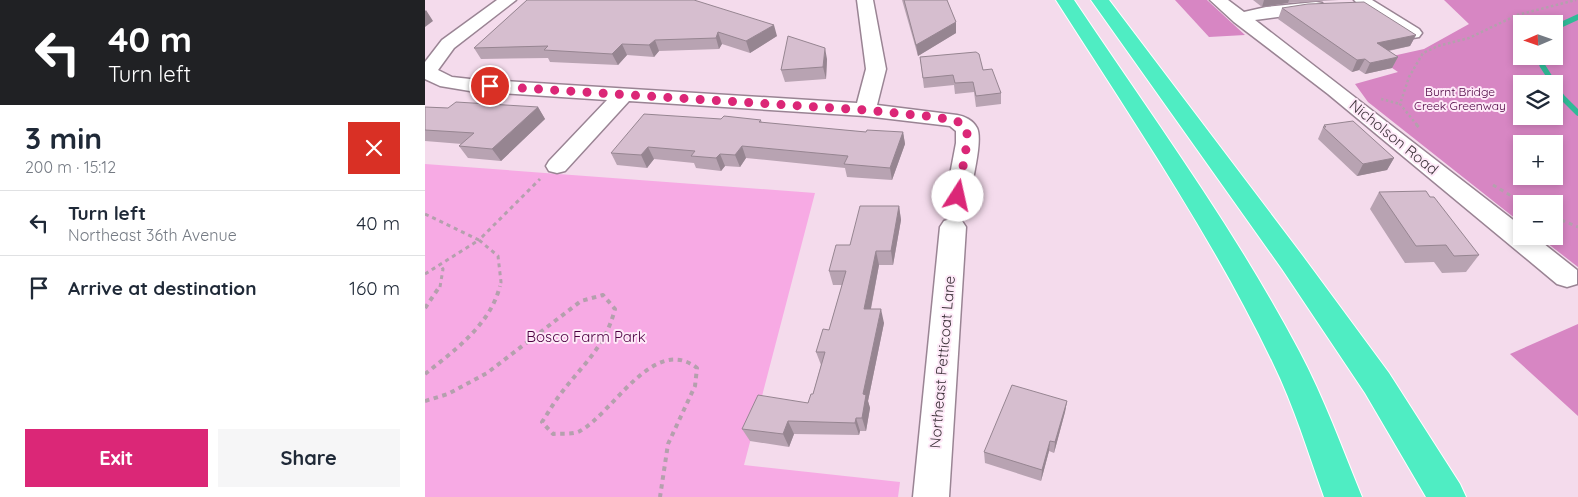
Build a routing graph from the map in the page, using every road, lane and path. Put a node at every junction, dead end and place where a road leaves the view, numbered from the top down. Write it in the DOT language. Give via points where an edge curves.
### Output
graph roads {
  1 [pos="508,0"];
  2 [pos="865,0"];
  3 [pos="1065,0"];
  4 [pos="1100,0"];
  5 [pos="1219,0"];
  6 [pos="1576,0"];
  7 [pos="1359,4"];
  8 [pos="1328,6"];
  9 [pos="1240,18"];
  10 [pos="1413,33"];
  11 [pos="624,94"];
  12 [pos="865,110"];
  13 [pos="1426,134"];
  14 [pos="1216,157"];
  15 [pos="557,166"];
  16 [pos="1489,183"];
  17 [pos="958,196"];
  18 [pos="1513,197"];
  19 [pos="425,214"];
  20 [pos="1563,221"];
  21 [pos="953,227"];
  22 [pos="1578,227"];
  23 [pos="479,240"];
  24 [pos="440,265"];
  25 [pos="425,274"];
  26 [pos="1567,277"];
  27 [pos="425,308"];
  28 [pos="425,374"];
  29 [pos="425,401"];
  30 [pos="1316,428"];
  31 [pos="659,497"];
  32 [pos="931,497"];
  33 [pos="1343,497"];
  34 [pos="1349,497"];
  35 [pos="1428,497"];
  36 [pos="1447,497"];
  1 -- 11 [label="street" via="448,44 427,72 447,82 471,85"];
  2 -- 12 [label="street" via="876,69"];
  3 -- 30 [label="highway" via="1176,168 1231,259 1288,361"];
  4 -- 14 [label="highway"];
  5 -- 9 [label="street, Nicholson Road"];
  6 -- 13 [label="path" via="1509,18 1465,39 1421,54 1400,97 1400,104"];
  7 -- 10 [label="street"];
  8 -- 9 [label="street" via="1290,8"];
  9 -- 26 [label="street, Nicholson Road" via="1335,90"];
  11 -- 12 [label="street"];
  11 -- 15 [label="street"];
  12 -- 17 [label="street" via="936,117 957,121 967,129"];
  14 -- 35 [label="highway" via="1366,384"];
  14 -- 36 [label="highway" via="1377,383"];
  15 -- 23 [label="path" via="535,183"];
  16 -- 18 [label="path"];
  19 -- 23 [label="path"];
  20 -- 22 [label="path"];
  21 -- 32 [label="street, Northeast Petticoat Lane"];
  23 -- 24 [label="path"];
  23 -- 28 [label="path" via="497,255 503,276 499,297 482,322"];
  24 -- 25 [label="path"];
  24 -- 27 [label="path" via="443,282"];
  29 -- 31 [label="path" via="448,394 487,373 581,300 603,295 615,308 610,328 542,422 553,434 578,432 597,418 649,367 668,359 687,360 697,368 695,386 668,444"];
  30 -- 33 [label="highway"];
  30 -- 34 [label="highway"];
}
